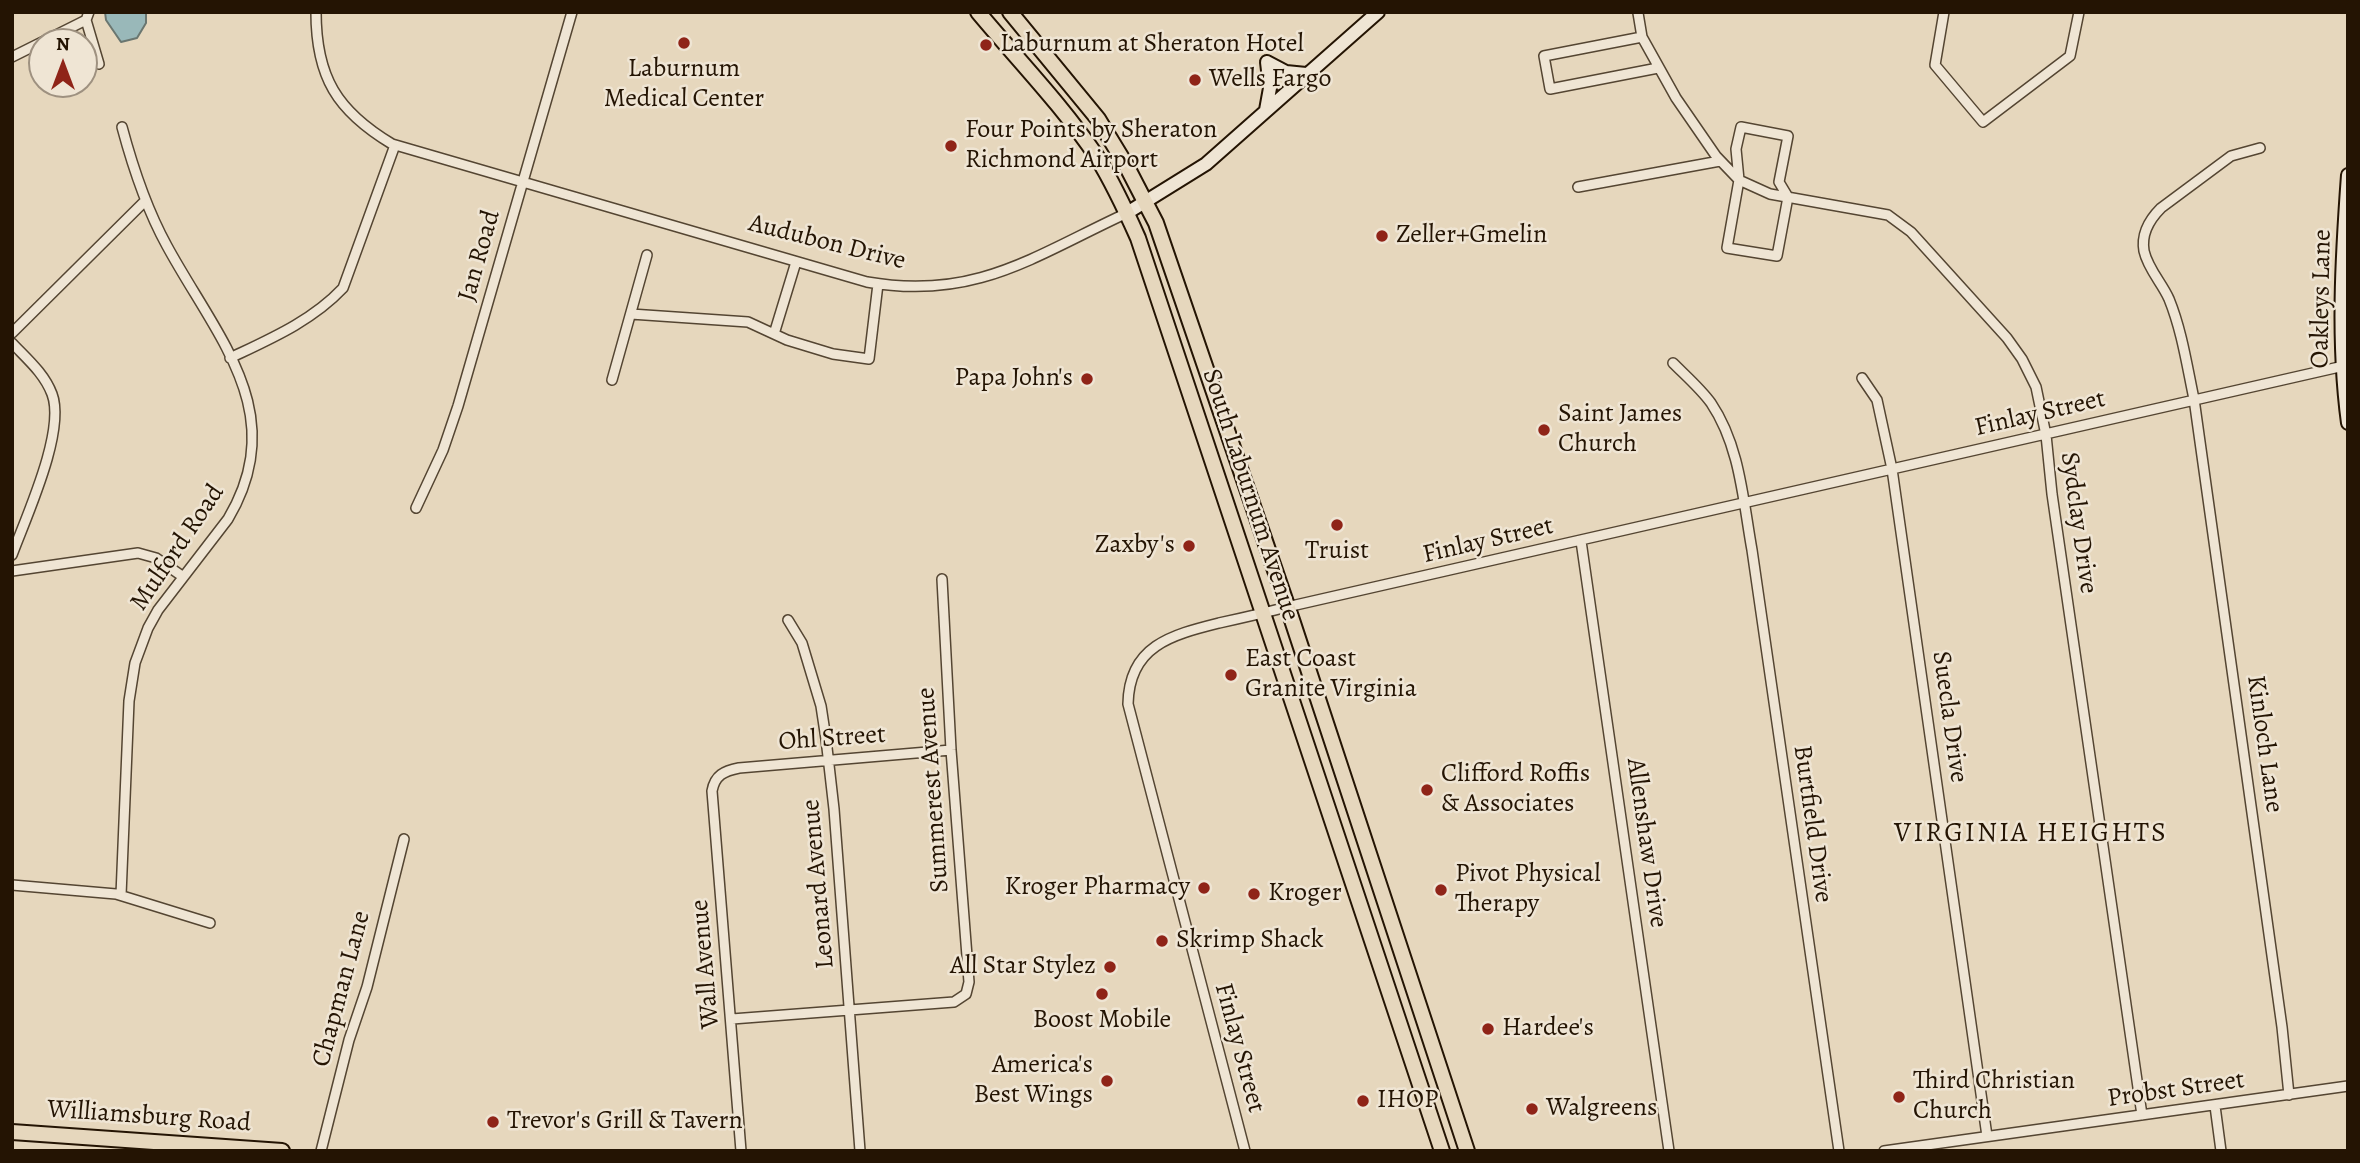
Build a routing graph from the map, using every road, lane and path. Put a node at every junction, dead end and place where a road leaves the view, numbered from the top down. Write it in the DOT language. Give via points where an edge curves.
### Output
graph roads {
  1 [pos="316,12"];
  2 [pos="572,12"];
  3 [pos="978,12"];
  4 [pos="1010,12"];
  5 [pos="1378,12"];
  6 [pos="1944,12"];
  7 [pos="2079,12"];
  8 [pos="1638,13"];
  9 [pos="88,16"];
  10 [pos="67,28"];
  11 [pos="1642,37"];
  12 [pos="28,49"];
  13 [pos="12,57"];
  14 [pos="100,64"];
  15 [pos="1658,68"];
  16 [pos="1306,74"];
  17 [pos="1266,110"];
  18 [pos="122,127"];
  19 [pos="395,145"];
  20 [pos="2260,148"];
  21 [pos="1720,161"];
  22 [pos="2348,175"];
  23 [pos="1739,180"];
  24 [pos="524,181"];
  25 [pos="1578,187"];
  26 [pos="1788,197"];
  27 [pos="145,201"];
  28 [pos="1145,201"];
  29 [pos="1127,213"];
  30 [pos="647,255"];
  31 [pos="796,262"];
  32 [pos="877,284"];
  33 [pos="631,314"];
  34 [pos="12,333"];
  35 [pos="774,334"];
  36 [pos="12,343"];
  37 [pos="230,358"];
  38 [pos="1673,363"];
  39 [pos="2345,365"];
  40 [pos="1862,378"];
  41 [pos="612,380"];
  42 [pos="2194,399"];
  43 [pos="2348,423"];
  44 [pos="2046,435"];
  45 [pos="1892,469"];
  46 [pos="1744,503"];
  47 [pos="416,508"];
  48 [pos="1581,541"];
  49 [pos="12,555"];
  50 [pos="12,572"];
  51 [pos="182,576"];
  52 [pos="942,579"];
  53 [pos="1287,607"];
  54 [pos="1264,613"];
  55 [pos="789,620"];
  56 [pos="951,750"];
  57 [pos="828,761"];
  58 [pos="718,776"];
  59 [pos="404,839"];
  60 [pos="12,885"];
  61 [pos="121,895"];
  62 [pos="210,923"];
  63 [pos="850,1010"];
  64 [pos="732,1019"];
  65 [pos="2348,1086"];
  66 [pos="2289,1095"];
  67 [pos="2215,1106"];
  68 [pos="2142,1115"];
  69 [pos="12,1132"];
  70 [pos="1987,1136"];
  71 [pos="124,1145"];
  72 [pos="282,1151"];
  73 [pos="321,1151"];
  74 [pos="741,1151"];
  75 [pos="860,1151"];
  76 [pos="1245,1151"];
  77 [pos="1442,1151"];
  78 [pos="1467,1151"];
  79 [pos="1669,1151"];
  80 [pos="1839,1151"];
  81 [pos="1884,1151"];
  82 [pos="2221,1151"];
  1 -- 19 [label="street, Audubon Drive" via="318,54 334,91 364,125"];
  2 -- 24 [label="street, Jan Road"];
  3 -- 29 [label="main road, South Laburnum Avenue" via="1073,124"];
  4 -- 28 [label="main road, South Laburnum Avenue" via="1098,119"];
  5 -- 16 [label="street, Audubon Drive"];
  6 -- 7 [label="street" via="1935,65 1983,122 2070,56"];
  8 -- 11 [label="street, Sydclay Drive"];
  9 -- 10 [label="street"];
  9 -- 14 [label="street"];
  11 -- 15 [label="street, Sydclay Drive"];
  11 -- 15 [label="street" via="1544,56 1550,89"];
  12 -- 13 [label="street"];
  15 -- 21 [label="street, Sydclay Drive"];
  16 -- 17 [label="street, Audubon Drive"];
  16 -- 17 [label="street" via="1293,74 1267,62 1270,88"];
  17 -- 28 [label="street, Audubon Drive" via="1206,164"];
  18 -- 27 [label="street, Mulford Road"];
  19 -- 24 [label="street, Audubon Drive"];
  19 -- 37 [label="street" via="343,288 312,316"];
  20 -- 42 [label="street, Kinloch Lane" via="2231,156 2161,208 2146,228 2144,249 2169,301"];
  21 -- 23 [label="street, Sydclay Drive"];
  21 -- 25 [label="street"];
  22 -- 39 [label="street, Oakleys Lane" via="2342,280"];
  23 -- 26 [label="street, Sydclay Drive"];
  23 -- 26 [label="street" via="1741,128 1788,136 1779,182"];
  23 -- 26 [label="street" via="1727,248 1777,256"];
  24 -- 31 [label="street, Audubon Drive"];
  24 -- 47 [label="street, Jan Road" via="458,406"];
  26 -- 44 [label="street, Sydclay Drive" via="1888,215 1911,232 2022,359 2036,387"];
  27 -- 34 [label="street"];
  27 -- 37 [label="street, Mulford Road"];
  28 -- 29 [label="street, Audubon Drive"];
  28 -- 53 [label="main road, South Laburnum Avenue" via="1167,251"];
  29 -- 32 [label="street, Audubon Drive" via="1016,266 970,282 921,288"];
  29 -- 54 [label="main road, South Laburnum Avenue"];
  30 -- 33 [label="street"];
  31 -- 32 [label="street, Audubon Drive"];
  31 -- 35 [label="street"];
  32 -- 35 [label="street" via="869,359 833,354"];
  33 -- 35 [label="street" via="748,322"];
  33 -- 41 [label="street"];
  36 -- 49 [label="street" via="46,380 56,423"];
  37 -- 51 [label="street, Mulford Road" via="252,417 249,474 228,519"];
  38 -- 46 [label="street, Burtfield Drive" via="1709,401 1728,434"];
  39 -- 42 [label="street, Finlay Street"];
  39 -- 43 [label="street, Oakleys Lane"];
  40 -- 45 [label="street, Suecla Drive" via="1877,400"];
  42 -- 44 [label="street, Finlay Street"];
  42 -- 66 [label="street, Kinloch Lane"];
  44 -- 45 [label="street, Finlay Street"];
  44 -- 68 [label="street, Sydclay Drive"];
  45 -- 46 [label="street, Finlay Street"];
  45 -- 70 [label="street, Suecla Drive"];
  46 -- 48 [label="street, Finlay Street"];
  46 -- 80 [label="street, Burtfield Drive"];
  48 -- 53 [label="street, Finlay Street"];
  48 -- 79 [label="street, Allenshaw Drive"];
  50 -- 51 [label="street" via="138,553 156,558"];
  51 -- 61 [label="street, Mulford Road" via="148,628 131,679"];
  52 -- 56 [label="street, Summerest Avenue"];
  53 -- 54 [label="street, Finlay Street"];
  53 -- 78 [label="main road, South Laburnum Avenue"];
  54 -- 76 [label="street, Finlay Street" via="1163,640 1137,666 1129,691 1131,719"];
  54 -- 77 [label="main road, South Laburnum Avenue"];
  55 -- 57 [label="street, Leonard Avenue" via="802,643 821,706"];
  56 -- 57 [label="street, Ohl Street"];
  56 -- 63 [label="street, Summerest Avenue" via="970,982 964,997 954,1002"];
  57 -- 58 [label="street, Ohl Street" via="739,768"];
  57 -- 63 [label="street, Leonard Avenue"];
  58 -- 64 [label="street, Wall Avenue" via="712,791"];
  59 -- 73 [label="street, Chapman Lane"];
  60 -- 61 [label="street"];
  61 -- 62 [label="street"];
  63 -- 64 [label="street"];
  63 -- 75 [label="street, Leonard Avenue"];
  64 -- 74 [label="street, Wall Avenue"];
  65 -- 66 [label="street, Probst Street"];
  66 -- 67 [label="street, Probst Street"];
  67 -- 68 [label="street, Probst Street"];
  67 -- 82 [label="street"];
  68 -- 70 [label="street, Probst Street"];
  69 -- 71 [label="main road, Williamsburg Road"];
  70 -- 81 [label="street, Probst Street"];
  71 -- 72 [label="main road, Williamsburg Road"];
}
